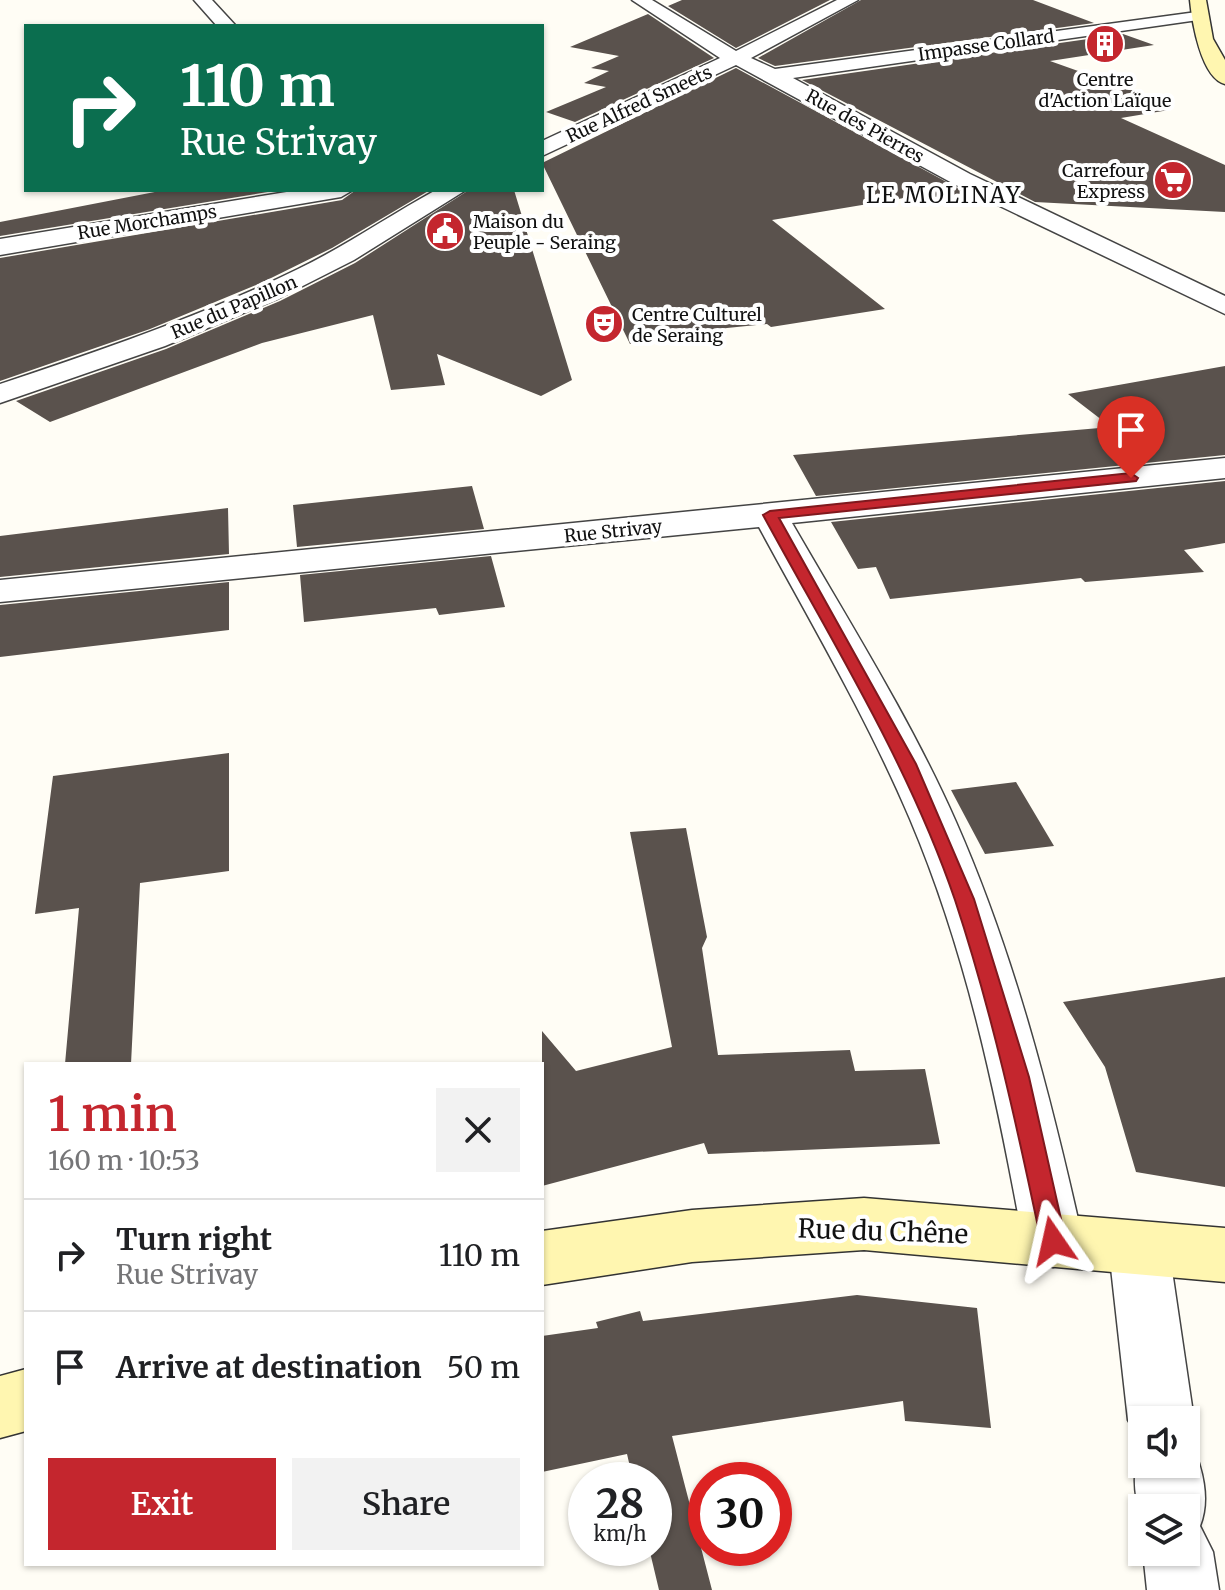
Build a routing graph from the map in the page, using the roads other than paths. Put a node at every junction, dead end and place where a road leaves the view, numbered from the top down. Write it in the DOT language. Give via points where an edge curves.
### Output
graph roads {
  1 [pos="202,0"];
  2 [pos="640,0"];
  3 [pos="850,0"];
  4 [pos="1198,7"];
  5 [pos="225,24"];
  6 [pos="736,58"];
  7 [pos="773,75"];
  8 [pos="1225,78"];
  9 [pos="544,148"];
  10 [pos="329,192"];
  11 [pos="451,192"];
  12 [pos="0,247"];
  13 [pos="1225,306"];
  14 [pos="0,394"];
  15 [pos="1225,468"];
  16 [pos="770,515"];
  17 [pos="0,591"];
  18 [pos="1053,1241"];
  19 [pos="1139,1250"];
  20 [pos="1225,1255"];
  21 [pos="544,1258"];
  22 [pos="24,1401"];
  23 [pos="1159,1406"];
  24 [pos="0,1407"];
  25 [pos="1180,1566"];
  26 [pos="1183,1590"];
  1 -- 5 [label="street"];
  2 -- 6 [label="street, Rue des Pierres"];
  3 -- 6 [label="street, Rue Alfred Smeets"];
  4 -- 7 [label="street, Impasse Collard"];
  4 -- 8 [label="main road" via="1208,49"];
  6 -- 7 [label="street, Rue des Pierres"];
  6 -- 9 [label="street, Rue Alfred Smeets"];
  7 -- 13 [label="street, Rue des Pierres" via="962,179"];
  10 -- 12 [label="street, Rue Morchamps"];
  11 -- 14 [label="street, Rue du Papillon" via="276,290 151,342"];
  15 -- 16 [label="street, Rue Strivay"];
  16 -- 17 [label="street, Rue Strivay"];
  16 -- 18 [label="street" via="907,764 964,899 1018,1077"];
  18 -- 19 [label="main road, Rue du Chêne"];
  18 -- 21 [label="main road, Rue du Chêne" via="864,1224 692,1236"];
  19 -- 20 [label="main road, Rue du Chêne"];
  19 -- 23 [label="street"];
  22 -- 24 [label="main road"];
  25 -- 26 [label="street"];
}
